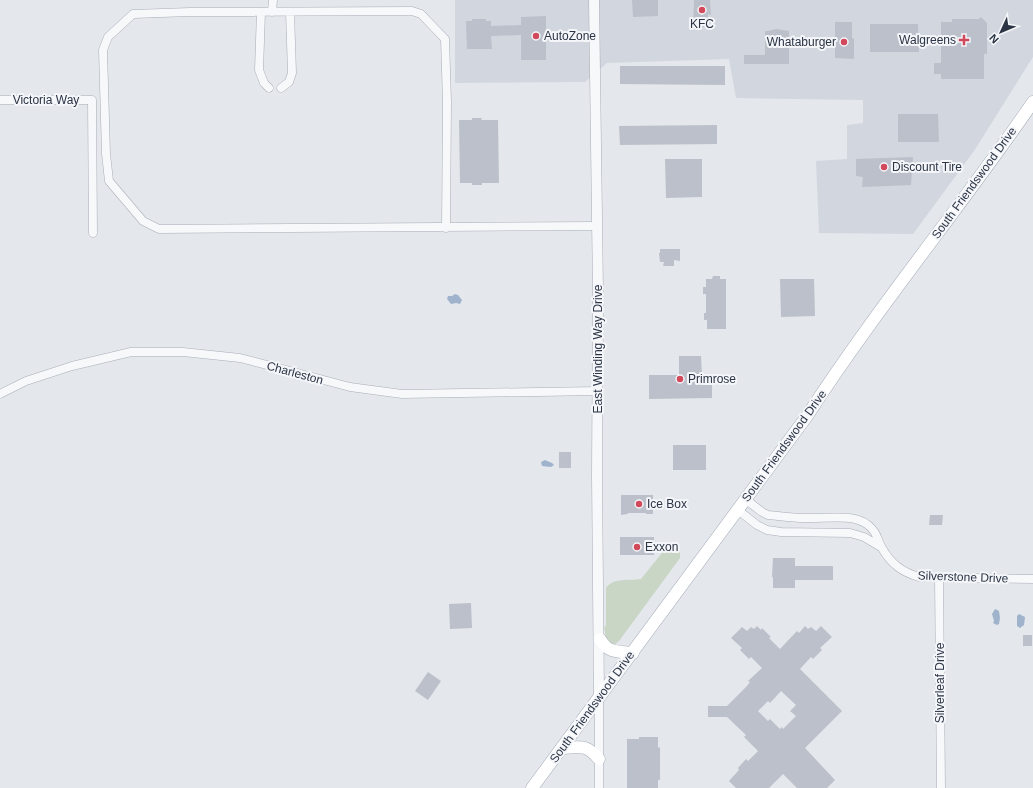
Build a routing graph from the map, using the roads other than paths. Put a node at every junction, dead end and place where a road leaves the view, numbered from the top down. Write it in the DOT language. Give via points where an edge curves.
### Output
graph roads {
  1 [pos="273,0"];
  2 [pos="594,0"];
  3 [pos="261,12"];
  4 [pos="272,12"];
  5 [pos="290,12"];
  6 [pos="269,88"];
  7 [pos="281,88"];
  8 [pos="0,100"];
  9 [pos="1033,102"];
  10 [pos="597,226"];
  11 [pos="446,228"];
  12 [pos="92,233"];
  13 [pos="598,391"];
  14 [pos="0,394"];
  15 [pos="745,499"];
  16 [pos="738,510"];
  17 [pos="805,518"];
  18 [pos="805,532"];
  19 [pos="881,547"];
  20 [pos="939,578"];
  21 [pos="1033,579"];
  22 [pos="600,639"];
  23 [pos="633,653"];
  24 [pos="599,699"];
  25 [pos="563,748"];
  26 [pos="599,759"];
  27 [pos="532,788"];
  28 [pos="599,788"];
  29 [pos="941,788"];
  1 -- 4 [label="street"];
  2 -- 10 [label="street, East Winding Way Drive"];
  3 -- 4 [label="street"];
  3 -- 6 [label="street" via="259,70"];
  3 -- 11 [label="street" via="134,14 108,37 103,50 109,181 143,221 160,229"];
  4 -- 5 [label="street"];
  5 -- 7 [label="street" via="292,73 289,82"];
  5 -- 11 [label="street" via="412,11 421,14 445,39"];
  8 -- 12 [label="street, Victoria Way" via="92,100"];
  9 -- 15 [label="main road, South Friendswood Drive"];
  10 -- 11 [label="street"];
  10 -- 13 [label="street, East Winding Way Drive"];
  13 -- 14 [label="street, Charleston" via="402,394 350,387 240,358 176,352 131,352 26,381"];
  13 -- 22 [label="street, East Winding Way Drive"];
  15 -- 16 [label="main road, South Friendswood Drive"];
  15 -- 17 [label="street, Silverstone Drive" via="768,515"];
  16 -- 18 [label="street, Silverstone Drive" via="767,530"];
  16 -- 23 [label="main road, South Friendswood Drive"];
  17 -- 18 [label="street"];
  17 -- 19 [label="street, Silverstone Drive" via="850,518 867,524 877,534"];
  18 -- 19 [label="street, Silverstone Drive" via="850,533 864,537"];
  19 -- 20 [label="street, Silverstone Drive" via="895,565 907,574"];
  20 -- 21 [label="street, Silverstone Drive"];
  20 -- 29 [label="street, Silverleaf Drive"];
  22 -- 23 [label="main road" via="610,650"];
  22 -- 24 [label="street, East Winding Way Drive"];
  23 -- 24 [label="main road, South Friendswood Drive"];
  24 -- 25 [label="main road, South Friendswood Drive"];
  24 -- 26 [label="street"];
  25 -- 26 [label="main road" via="586,747"];
  25 -- 27 [label="main road, South Friendswood Drive"];
  26 -- 28 [label="street"];
}
